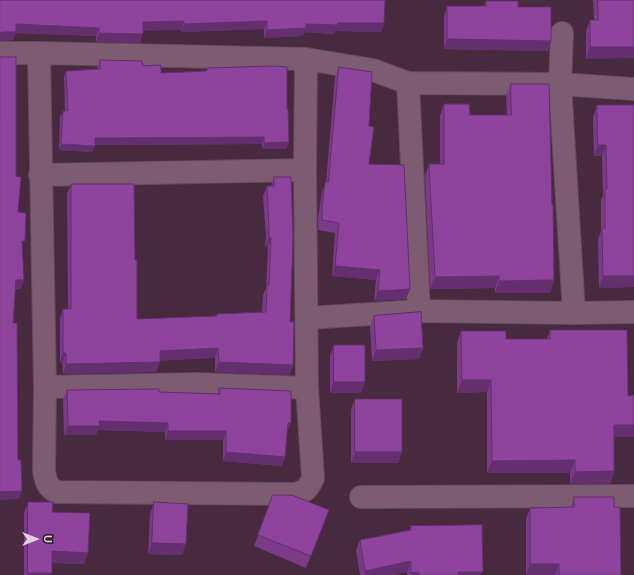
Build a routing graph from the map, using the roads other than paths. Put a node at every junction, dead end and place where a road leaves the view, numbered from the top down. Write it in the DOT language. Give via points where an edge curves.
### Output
graph roads {
  1 [pos="562,33"];
  2 [pos="0,53"];
  3 [pos="39,53"];
  4 [pos="306,59"];
  5 [pos="408,83"];
  6 [pos="560,84"];
  7 [pos="634,89"];
  8 [pos="305,170"];
  9 [pos="40,175"];
  10 [pos="419,311"];
  11 [pos="634,312"];
  12 [pos="574,313"];
  13 [pos="307,318"];
  14 [pos="45,387"];
  15 [pos="307,388"];
  16 [pos="634,496"];
  17 [pos="361,497"];
  1 -- 6 [label="street"];
  2 -- 3 [label="street"];
  3 -- 4 [label="street"];
  3 -- 9 [label="street"];
  4 -- 5 [label="street" via="374,70"];
  4 -- 8 [label="street"];
  5 -- 6 [label="street"];
  5 -- 10 [label="street"];
  6 -- 7 [label="street"];
  6 -- 12 [label="street"];
  8 -- 9 [label="street"];
  8 -- 13 [label="street"];
  9 -- 14 [label="street"];
  10 -- 12 [label="street"];
  10 -- 13 [label="street"];
  11 -- 12 [label="street"];
  13 -- 15 [label="street"];
  14 -- 15 [label="street" via="197,384"];
  14 -- 15 [label="street" via="44,471 47,484 57,492 295,494 302,493 309,487 313,478"];
  16 -- 17 [label="street"];
}
